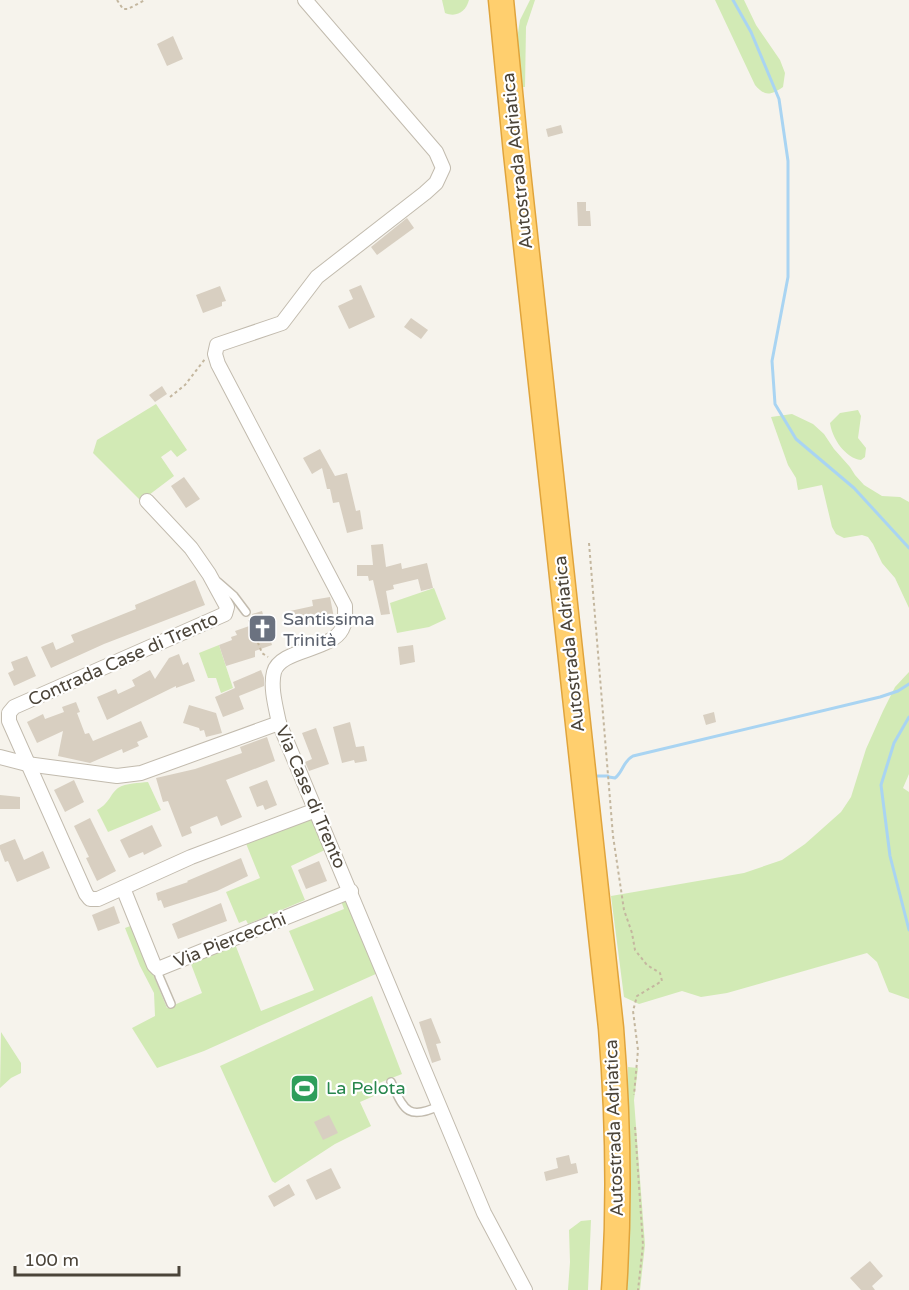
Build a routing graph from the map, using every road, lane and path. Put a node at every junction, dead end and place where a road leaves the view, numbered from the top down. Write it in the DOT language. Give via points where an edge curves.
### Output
graph roads {
  1 [pos="117,0"];
  2 [pos="145,0"];
  3 [pos="305,0"];
  4 [pos="486,0"];
  5 [pos="501,0"];
  6 [pos="215,354"];
  7 [pos="170,397"];
  8 [pos="147,501"];
  9 [pos="589,543"];
  10 [pos="209,574"];
  11 [pos="246,612"];
  12 [pos="278,665"];
  13 [pos="279,723"];
  14 [pos="0,757"];
  15 [pos="27,764"];
  16 [pos="316,810"];
  17 [pos="123,888"];
  18 [pos="351,891"];
  19 [pos="159,969"];
  20 [pos="171,1004"];
  21 [pos="390,1082"];
  22 [pos="633,1100"];
  23 [pos="439,1106"];
  24 [pos="635,1122"];
  25 [pos="525,1290"];
  26 [pos="599,1290"];
  27 [pos="614,1290"];
  28 [pos="638,1290"];
  1 -- 2 [label="path" via="123,9 128,9"];
  3 -- 6 [label="street" via="436,152 442,168 436,183 425,193 317,277 282,323 217,345"];
  4 -- 26 [label="highway, Autostrada Adriatica" via="596,1025 603,1173"];
  5 -- 27 [label="highway, Autostrada Adriatica" via="611,1028 618,1146"];
  6 -- 7 [label="path" via="206,357 185,385"];
  6 -- 12 [label="street" via="345,606 343,628 335,637"];
  8 -- 10 [label="street, Contrada Case di Trento"];
  9 -- 22 [label="path" via="613,836 624,910 635,950 660,973 662,981 637,996 633,1011 638,1050"];
  10 -- 11 [label="lane"];
  10 -- 15 [label="street, Contrada Case di Trento" via="227,607 225,614 14,707 9,721"];
  11 -- 12 [label="path" via="262,653"];
  12 -- 13 [label="street, Via Case di Trento" via="273,679"];
  13 -- 15 [label="street" via="141,773 117,776"];
  13 -- 16 [label="street, Via Case di Trento"];
  14 -- 15 [label="street"];
  15 -- 17 [label="street" via="86,894 90,899 98,899"];
  16 -- 17 [label="street" via="190,857"];
  16 -- 18 [label="street, Via Case di Trento"];
  17 -- 19 [label="street, Via Piercecchi"];
  18 -- 19 [label="street, Via Piercecchi"];
  18 -- 23 [label="street, Via Case di Trento"];
  19 -- 20 [label="lane"];
  21 -- 23 [label="lane" via="403,1107 410,1112 426,1113"];
  23 -- 25 [label="street, Via Case di Trento" via="484,1214"];
  24 -- 28 [label="path" via="643,1245"];
}
